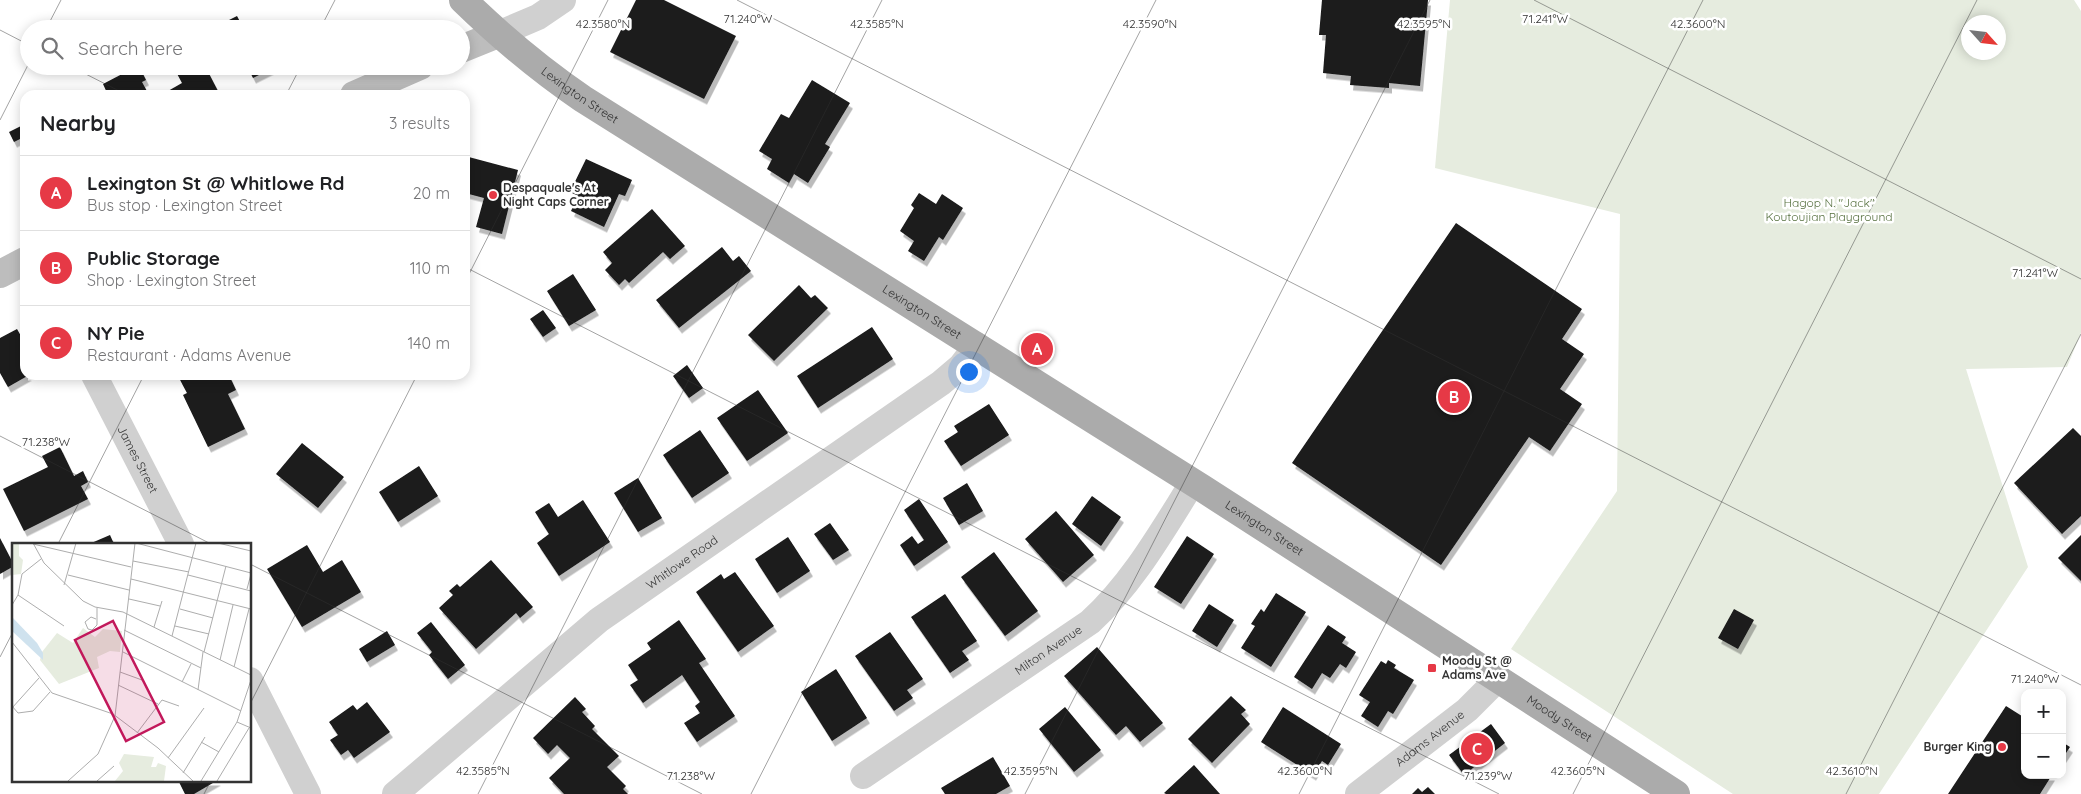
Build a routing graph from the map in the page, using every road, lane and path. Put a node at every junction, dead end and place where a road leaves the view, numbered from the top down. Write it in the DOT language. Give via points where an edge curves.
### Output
graph roads {
  1 [pos="463,0"];
  2 [pos="563,0"];
  3 [pos="498,34"];
  4 [pos="470,45"];
  5 [pos="400,75"];
  6 [pos="365,90"];
  7 [pos="20,264"];
  8 [pos="0,274"];
  9 [pos="977,345"];
  10 [pos="97,380"];
  11 [pos="1193,482"];
  12 [pos="179,543"];
  13 [pos="1393,610"];
  14 [pos="1498,679"];
  15 [pos="251,682"];
  16 [pos="863,776"];
  17 [pos="308,794"];
  18 [pos="395,794"];
  19 [pos="1358,794"];
  20 [pos="1676,794"];
  1 -- 3 [label="main road, Lexington Street"];
  2 -- 3 [label="street" via="538,17"];
  3 -- 4 [label="street"];
  3 -- 9 [label="main road, Lexington Street" via="583,99"];
  5 -- 6 [label="street"];
  7 -- 8 [label="street"];
  9 -- 11 [label="main road, Lexington Street"];
  9 -- 18 [label="street, Whitlowe Road" via="961,366 941,382 599,620"];
  10 -- 12 [label="street, James Street"];
  11 -- 13 [label="main road, Lexington Street"];
  11 -- 16 [label="street, Milton Avenue" via="1130,578 1097,615"];
  13 -- 14 [label="main road, Moody Street"];
  14 -- 19 [label="street, Adams Avenue" via="1468,710"];
  14 -- 20 [label="main road, Moody Street"];
  15 -- 17 [label="street"];
}
